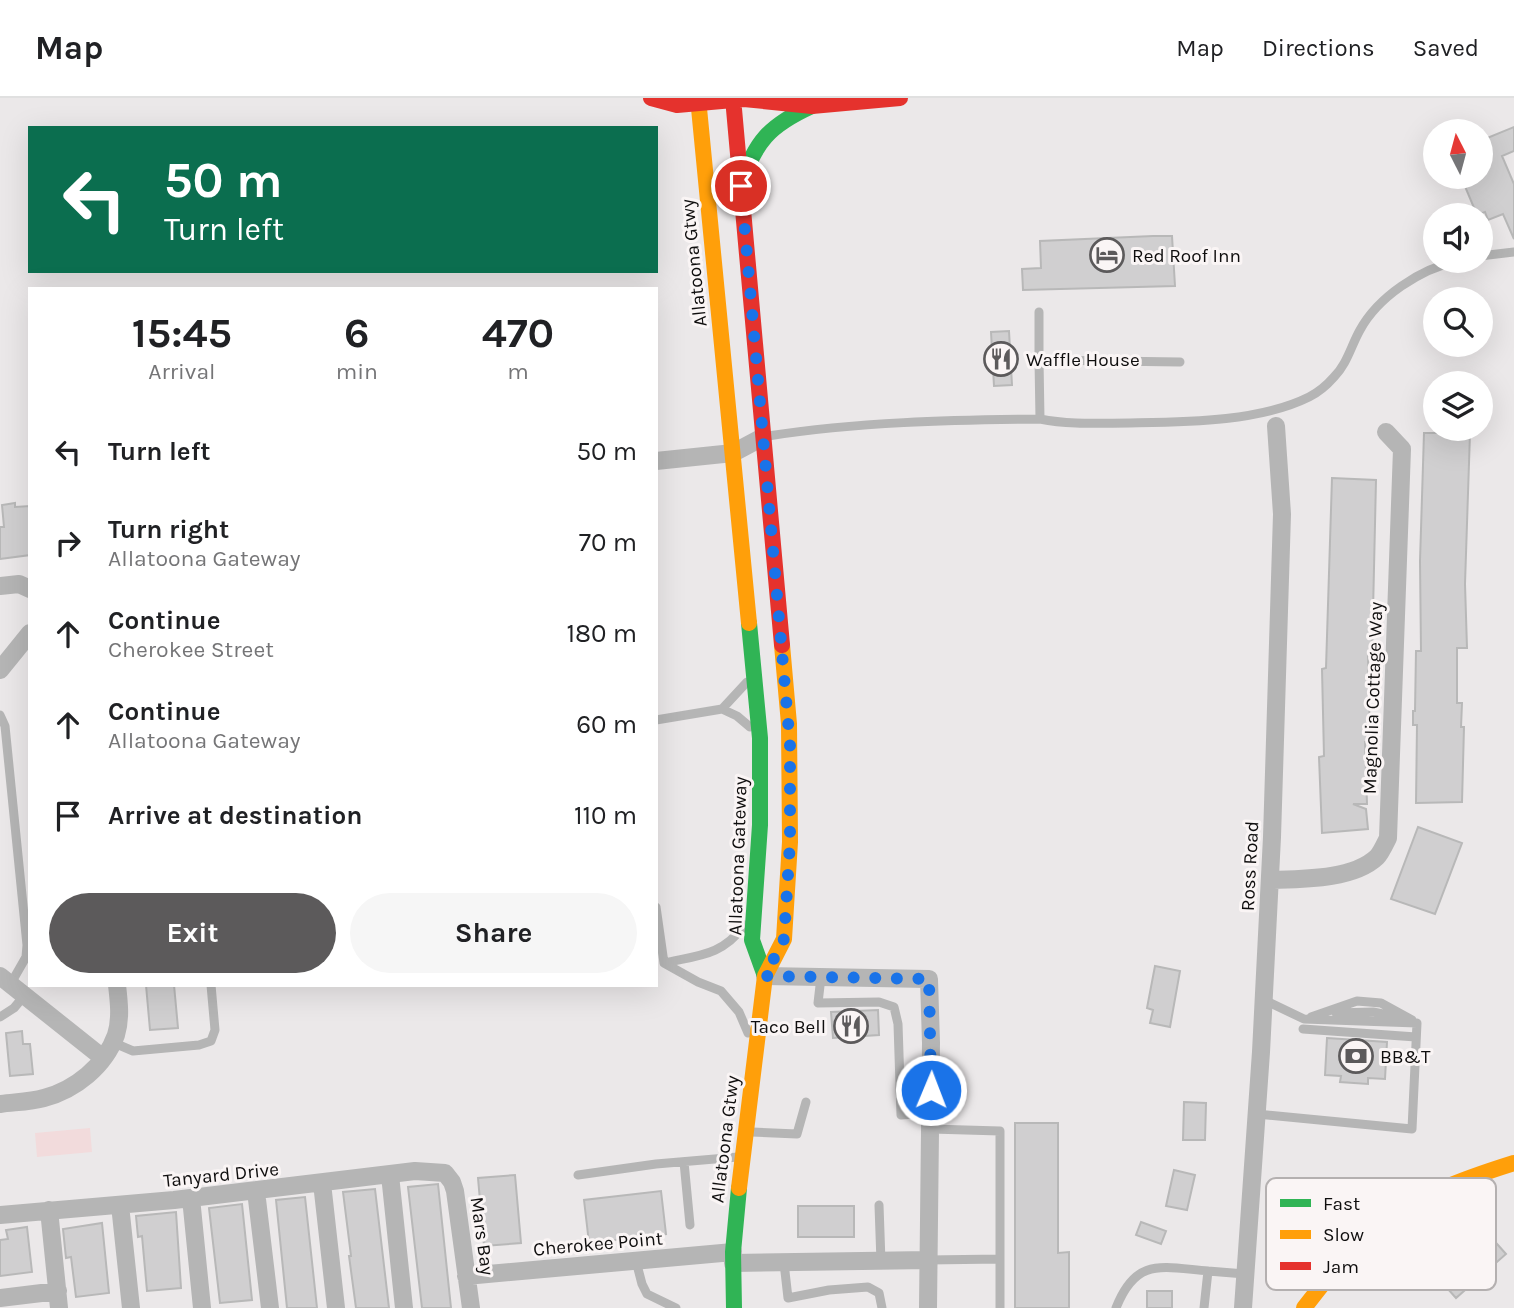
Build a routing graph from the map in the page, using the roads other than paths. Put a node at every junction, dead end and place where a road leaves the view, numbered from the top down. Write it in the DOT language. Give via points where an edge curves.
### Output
graph roads {
  1 [pos="650,98"];
  2 [pos="900,98"];
  3 [pos="733,99"];
  4 [pos="698,101"];
  5 [pos="811,106"];
  6 [pos="741,186"];
  7 [pos="1514,252"];
  8 [pos="1493,254"];
  9 [pos="1428,273"];
  10 [pos="1040,312"];
  11 [pos="1039,360"];
  12 [pos="1180,362"];
  13 [pos="729,418"];
  14 [pos="1040,419"];
  15 [pos="1276,426"];
  16 [pos="1386,432"];
  17 [pos="763,437"];
  18 [pos="733,453"];
  19 [pos="658,461"];
  20 [pos="0,586"];
  21 [pos="28,588"];
  22 [pos="28,635"];
  23 [pos="754,668"];
  24 [pos="0,670"];
  25 [pos="722,709"];
  26 [pos="0,715"];
  27 [pos="658,720"];
  28 [pos="760,741"];
  29 [pos="1270,880"];
  30 [pos="754,912"];
  31 [pos="658,921"];
  32 [pos="664,963"];
  33 [pos="765,976"];
  34 [pos="821,977"];
  35 [pos="11,986"];
  36 [pos="117,987"];
  37 [pos="211,987"];
  38 [pos="1264,1000"];
  39 [pos="0,1017"];
  40 [pos="1303,1024"];
  41 [pos="1417,1030"];
  42 [pos="108,1050"];
  43 [pos="756,1052"];
  44 [pos="806,1102"];
  45 [pos="0,1104"];
  46 [pos="1257,1114"];
  47 [pos="931,1121"];
  48 [pos="746,1131"];
  49 [pos="743,1156"];
  50 [pos="684,1163"];
  51 [pos="1514,1163"];
  52 [pos="445,1174"];
  53 [pos="390,1175"];
  54 [pos="578,1175"];
  55 [pos="1467,1178"];
  56 [pos="323,1183"];
  57 [pos="256,1191"];
  58 [pos="191,1198"];
  59 [pos="120,1205"];
  60 [pos="879,1205"];
  61 [pos="49,1210"];
  62 [pos="0,1215"];
  63 [pos="690,1226"];
  64 [pos="733,1257"];
  65 [pos="1000,1259"];
  66 [pos="928,1260"];
  67 [pos="636,1261"];
  68 [pos="881,1262"];
  69 [pos="784,1263"];
  70 [pos="1208,1271"];
  71 [pos="1245,1275"];
  72 [pos="467,1276"];
  73 [pos="1319,1290"];
  74 [pos="0,1298"];
  75 [pos="59,1299"];
  76 [pos="131,1308"];
  77 [pos="202,1308"];
  78 [pos="270,1308"];
  79 [pos="336,1308"];
  80 [pos="404,1308"];
  81 [pos="471,1308"];
  82 [pos="676,1308"];
  83 [pos="734,1308"];
  84 [pos="882,1308"];
  85 [pos="928,1308"];
  86 [pos="1000,1308"];
  87 [pos="1116,1308"];
  88 [pos="1204,1308"];
  89 [pos="1243,1308"];
  90 [pos="1304,1308"];
  1 -- 4 [label="main road" via="677,105"];
  2 -- 5 [label="main road"];
  3 -- 4 [label="main road"];
  3 -- 5 [label="main road"];
  3 -- 6 [label="main road"];
  4 -- 13 [label="main road, Allatoona Gtwy"];
  5 -- 6 [label="main road" via="784,118 762,137"];
  6 -- 17 [label="main road"];
  7 -- 8 [label="lane"];
  9 -- 14 [label="lane" via="1381,301 1336,375 1298,402 1199,420 1083,424"];
  10 -- 11 [label="lane"];
  11 -- 12 [label="lane"];
  11 -- 14 [label="lane"];
  13 -- 18 [label="main road, Allatoona Gateway"];
  14 -- 17 [label="lane" via="824,427"];
  15 -- 29 [label="street, Ross Road" via="1282,514"];
  16 -- 29 [label="street, Magnolia Cottage Way" via="1402,449 1388,838 1377,857 1353,872"];
  17 -- 18 [label="street"];
  17 -- 33 [label="main road" via="789,724 790,842 784,939"];
  18 -- 19 [label="street"];
  18 -- 23 [label="main road, Allatoona Gateway"];
  20 -- 21 [label="street"];
  22 -- 24 [label="street"];
  23 -- 25 [label="lane"];
  23 -- 28 [label="main road, Allatoona Gateway"];
  25 -- 27 [label="lane"];
  25 -- 28 [label="lane" via="744,721"];
  26 -- 35 [label="lane" via="5,726 27,946"];
  28 -- 30 [label="main road, Allatoona Gateway"];
  29 -- 38 [label="street, Ross Road"];
  30 -- 32 [label="lane" via="736,937 718,951"];
  30 -- 33 [label="main road, Allatoona Gateway" via="752,940"];
  31 -- 32 [label="lane"];
  32 -- 43 [label="lane" via="721,991 739,1012"];
  33 -- 34 [label="street"];
  33 -- 43 [label="main road, Allatoona Gtwy"];
  34 -- 47 [label="lane" via="818,1003 879,1002 894,1007 901,1115"];
  34 -- 47 [label="street" via="929,979"];
  35 -- 39 [label="lane" via="14,1008"];
  35 -- 42 [label="street"];
  36 -- 42 [label="street" via="120,1012"];
  37 -- 42 [label="lane" via="215,1030 211,1041"];
  38 -- 40 [label="lane"];
  38 -- 46 [label="street, Ross Road"];
  40 -- 41 [label="lane"];
  40 -- 41 [label="lane"];
  40 -- 41 [label="lane" via="1357,1001 1381,1003"];
  41 -- 46 [label="lane" via="1412,1129"];
  42 -- 45 [label="street" via="79,1084 61,1093"];
  43 -- 48 [label="main road, Allatoona Gtwy"];
  44 -- 48 [label="lane" via="797,1134"];
  46 -- 71 [label="street, Ross Road"];
  47 -- 65 [label="lane" via="1000,1131"];
  47 -- 66 [label="street"];
  48 -- 49 [label="main road, Allatoona Gtwy"];
  49 -- 50 [label="lane"];
  49 -- 64 [label="main road, Allatoona Gtwy"];
  50 -- 54 [label="lane"];
  50 -- 63 [label="lane"];
  51 -- 55 [label="main road"];
  52 -- 53 [label="street, Tanyard Drive"];
  52 -- 72 [label="street, Mars Bay" via="455,1191"];
  53 -- 56 [label="street, Tanyard Drive"];
  53 -- 80 [label="street"];
  56 -- 57 [label="street, Tanyard Drive"];
  56 -- 79 [label="street"];
  57 -- 58 [label="street, Tanyard Drive"];
  57 -- 78 [label="street"];
  58 -- 59 [label="street, Tanyard Drive"];
  58 -- 77 [label="street"];
  59 -- 61 [label="street, Tanyard Drive"];
  59 -- 76 [label="street"];
  60 -- 68 [label="lane"];
  61 -- 62 [label="street, Tanyard Drive"];
  61 -- 75 [label="street"];
  64 -- 67 [label="street, Cherokee Point"];
  64 -- 69 [label="street, Cherokee Point"];
  64 -- 83 [label="main road, Allatoona Gtwy"];
  65 -- 66 [label="lane"];
  65 -- 86 [label="lane"];
  66 -- 68 [label="street, Cherokee Point"];
  66 -- 85 [label="street"];
  67 -- 72 [label="street, Cherokee Point"];
  67 -- 82 [label="lane" via="647,1294"];
  68 -- 69 [label="street, Cherokee Point"];
  69 -- 84 [label="lane" via="788,1298 867,1287 879,1293"];
  70 -- 71 [label="lane"];
  70 -- 87 [label="lane" via="1150,1269 1133,1277"];
  70 -- 88 [label="lane"];
  71 -- 89 [label="street, Ross Road"];
  72 -- 81 [label="street, Mars Bay"];
  73 -- 90 [label="main road"];
  74 -- 75 [label="street"];
}
